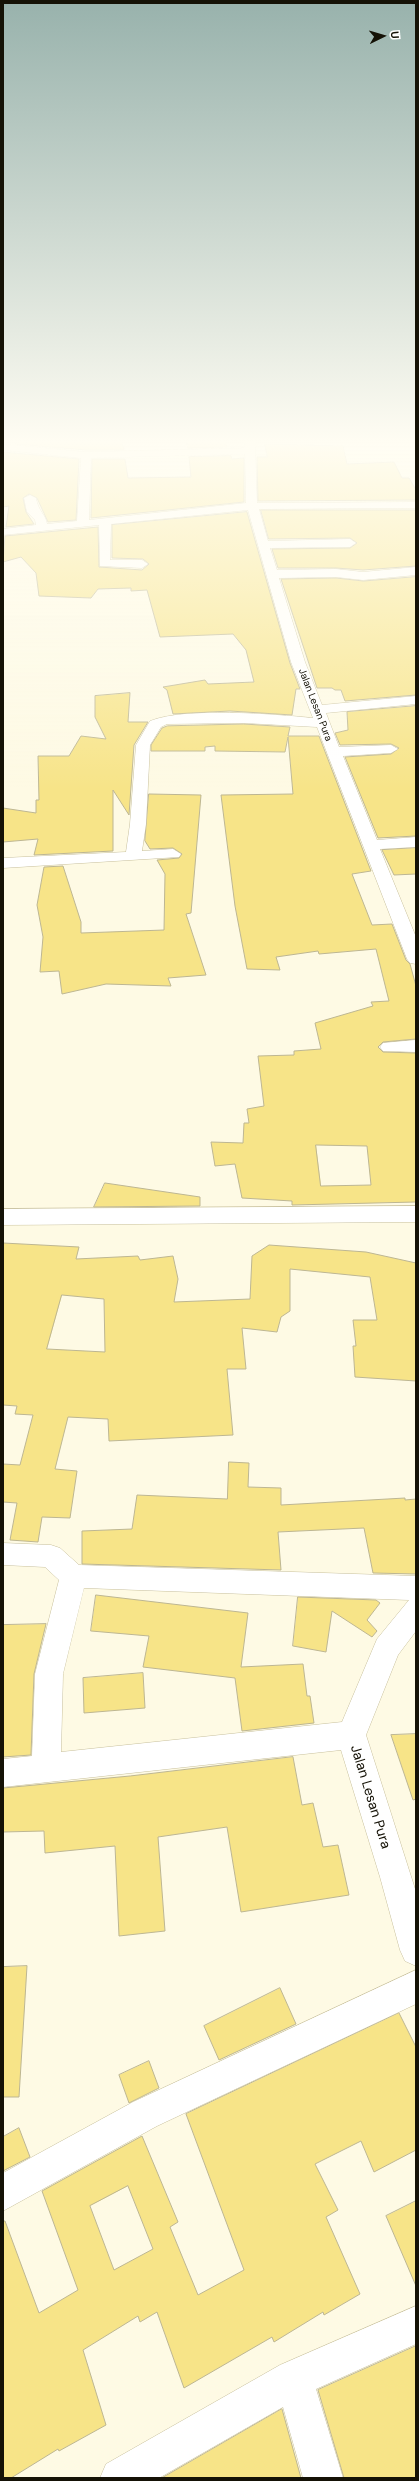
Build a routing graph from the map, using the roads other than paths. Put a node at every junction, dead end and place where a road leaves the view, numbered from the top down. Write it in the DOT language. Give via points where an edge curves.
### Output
graph roads {
  1 [pos="104,558"];
  2 [pos="268,558"];
  3 [pos="104,563"];
  4 [pos="142,564"];
  5 [pos="416,571"];
  6 [pos="272,574"];
  7 [pos="133,576"];
  8 [pos="416,700"];
  9 [pos="319,717"];
  10 [pos="391,748"];
  11 [pos="333,752"];
  12 [pos="416,842"];
  13 [pos="370,845"];
  14 [pos="173,854"];
  15 [pos="134,856"];
  16 [pos="3,863"];
  17 [pos="416,959"];
  18 [pos="416,1046"];
  19 [pos="390,1047"];
  20 [pos="416,1214"];
  21 [pos="3,1217"];
  22 [pos="3,1554"];
  23 [pos="72,1576"];
  24 [pos="416,1588"];
  25 [pos="416,1609"];
  26 [pos="351,1735"];
  27 [pos="46,1769"];
  28 [pos="3,1773"];
  29 [pos="416,1950"];
  30 [pos="416,1987"];
  31 [pos="3,2194"];
  32 [pos="416,2325"];
  33 [pos="294,2379"];
  34 [pos="120,2478"];
  35 [pos="323,2478"];
  1 -- 3 [label="street"];
  2 -- 6 [label="street, Jalan Lesan Pura"];
  3 -- 4 [label="street"];
  3 -- 7 [label="street" via="111,571"];
  5 -- 6 [label="street" via="363,576 336,573"];
  6 -- 9 [label="street, Jalan Lesan Pura" via="298,662"];
  8 -- 9 [label="street"];
  9 -- 11 [label="street, Jalan Lesan Pura"];
  9 -- 15 [label="street" via="165,720 155,724 143,745"];
  10 -- 11 [label="street"];
  11 -- 13 [label="street, Jalan Lesan Pura"];
  12 -- 13 [label="street"];
  13 -- 17 [label="street, Jalan Lesan Pura"];
  14 -- 15 [label="street"];
  15 -- 16 [label="street"];
  18 -- 19 [label="street"];
  20 -- 21 [label="street"];
  22 -- 23 [label="street" via="51,1556"];
  23 -- 24 [label="street"];
  23 -- 27 [label="street" via="49,1674"];
  25 -- 26 [label="street, Jalan Lesan Pura" via="387,1648"];
  26 -- 27 [label="street"];
  26 -- 29 [label="street, Jalan Lesan Pura"];
  27 -- 28 [label="street"];
  30 -- 31 [label="street" via="145,2114"];
  32 -- 33 [label="street"];
  33 -- 34 [label="street"];
  33 -- 35 [label="street"];
}
